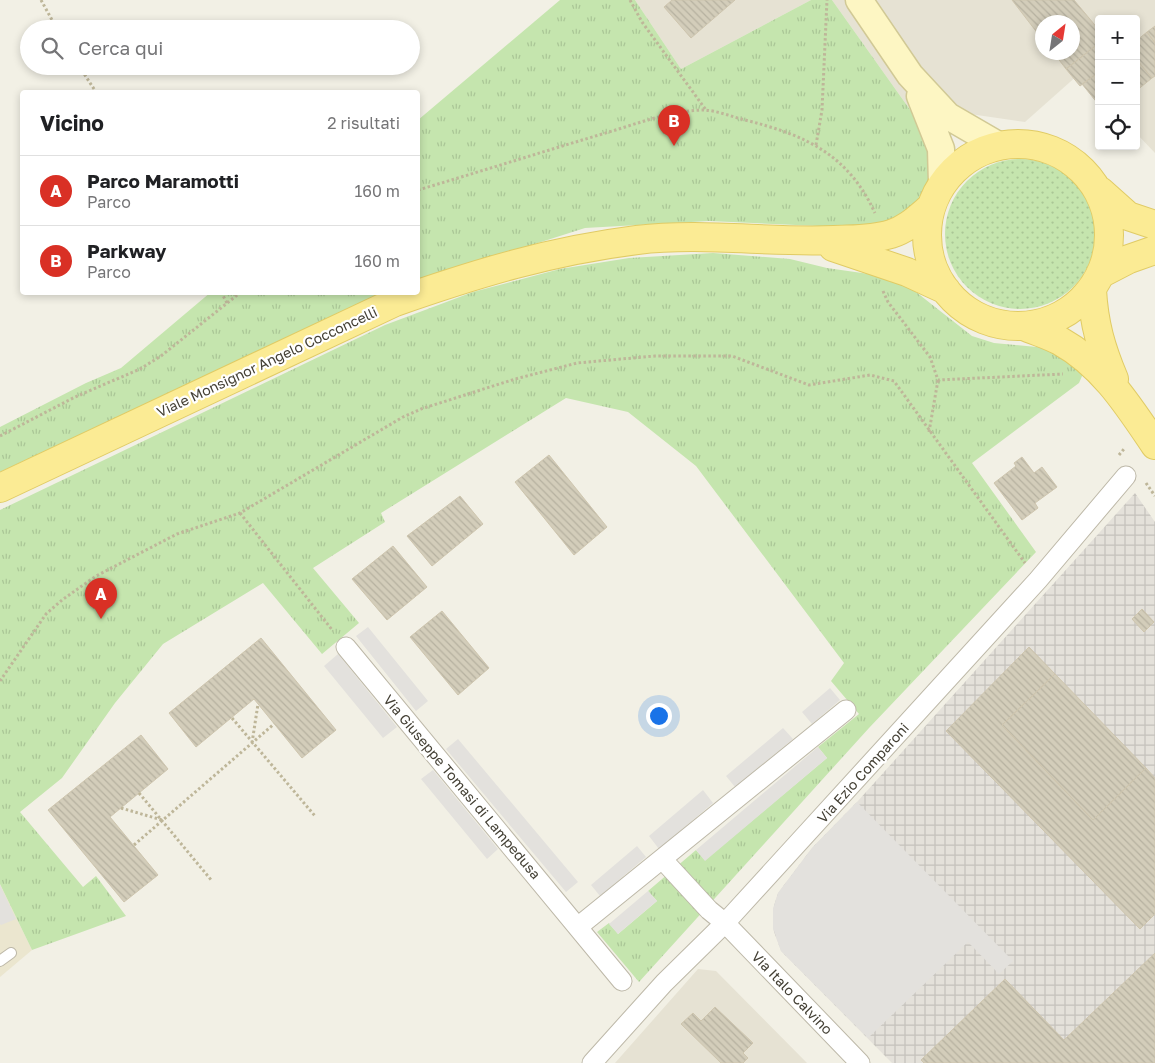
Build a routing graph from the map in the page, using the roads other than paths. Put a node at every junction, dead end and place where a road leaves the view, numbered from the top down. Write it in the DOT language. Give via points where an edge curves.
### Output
graph roads {
  1 [pos="859,0"];
  2 [pos="910,75"];
  3 [pos="998,146"];
  4 [pos="1097,188"];
  5 [pos="936,195"];
  6 [pos="1155,225"];
  7 [pos="810,241"];
  8 [pos="1155,250"];
  9 [pos="1097,281"];
  10 [pos="946,290"];
  11 [pos="420,294"];
  12 [pos="418,295"];
  13 [pos="1024,326"];
  14 [pos="1120,392"];
  15 [pos="1155,445"];
  16 [pos="1134,476"];
  17 [pos="0,488"];
  18 [pos="346,647"];
  19 [pos="846,710"];
  20 [pos="663,860"];
  21 [pos="724,923"];
  22 [pos="579,926"];
  23 [pos="10,953"];
  24 [pos="0,961"];
  25 [pos="622,981"];
  26 [pos="592,1063"];
  27 [pos="860,1063"];
  1 -- 2 [label="main road"];
  2 -- 3 [label="main road" via="948,116"];
  2 -- 5 [label="main road" via="941,148"];
  3 -- 4 [label="main road, Viale Monsignor Angelo Cocconcelli" via="1027,144 1054,151 1078,166"];
  3 -- 5 [label="main road, Viale Monsignor Angelo Cocconcelli" via="976,153 964,162"];
  4 -- 6 [label="main road" via="1128,216"];
  4 -- 9 [label="main road" via="1108,215 1110,244"];
  5 -- 7 [label="main road, Viale Monsignor Angelo Cocconcelli" via="909,226 891,234 869,239"];
  5 -- 10 [label="main road" via="927,236 928,246 932,264"];
  7 -- 10 [label="main road, Viale Monsignor Angelo Cocconcelli" via="865,256"];
  7 -- 11 [label="main road, Viale Monsignor Angelo Cocconcelli" via="720,237 640,240 591,246 521,261"];
  8 -- 9 [label="main road" via="1129,259"];
  9 -- 13 [label="main road" via="1073,308 1050,321"];
  9 -- 14 [label="main road" via="1094,319"];
  10 -- 13 [label="main road" via="961,306 980,318 1001,325"];
  12 -- 17 [label="main road, Viale Monsignor Angelo Cocconcelli" via="368,314"];
  13 -- 14 [label="main road" via="1058,340 1086,358"];
  14 -- 15 [label="main road"];
  16 -- 21 [label="street, Via Ezio Comparoni"];
  18 -- 22 [label="street, Via Giuseppe Tomasi di Lampedusa"];
  19 -- 20 [label="street"];
  20 -- 21 [label="street"];
  20 -- 22 [label="street"];
  21 -- 26 [label="street, Via Ezio Comparoni"];
  21 -- 27 [label="street, Via Italo Calvino"];
  22 -- 25 [label="street, Via Giuseppe Tomasi di Lampedusa"];
  23 -- 24 [label="lane"];
}
